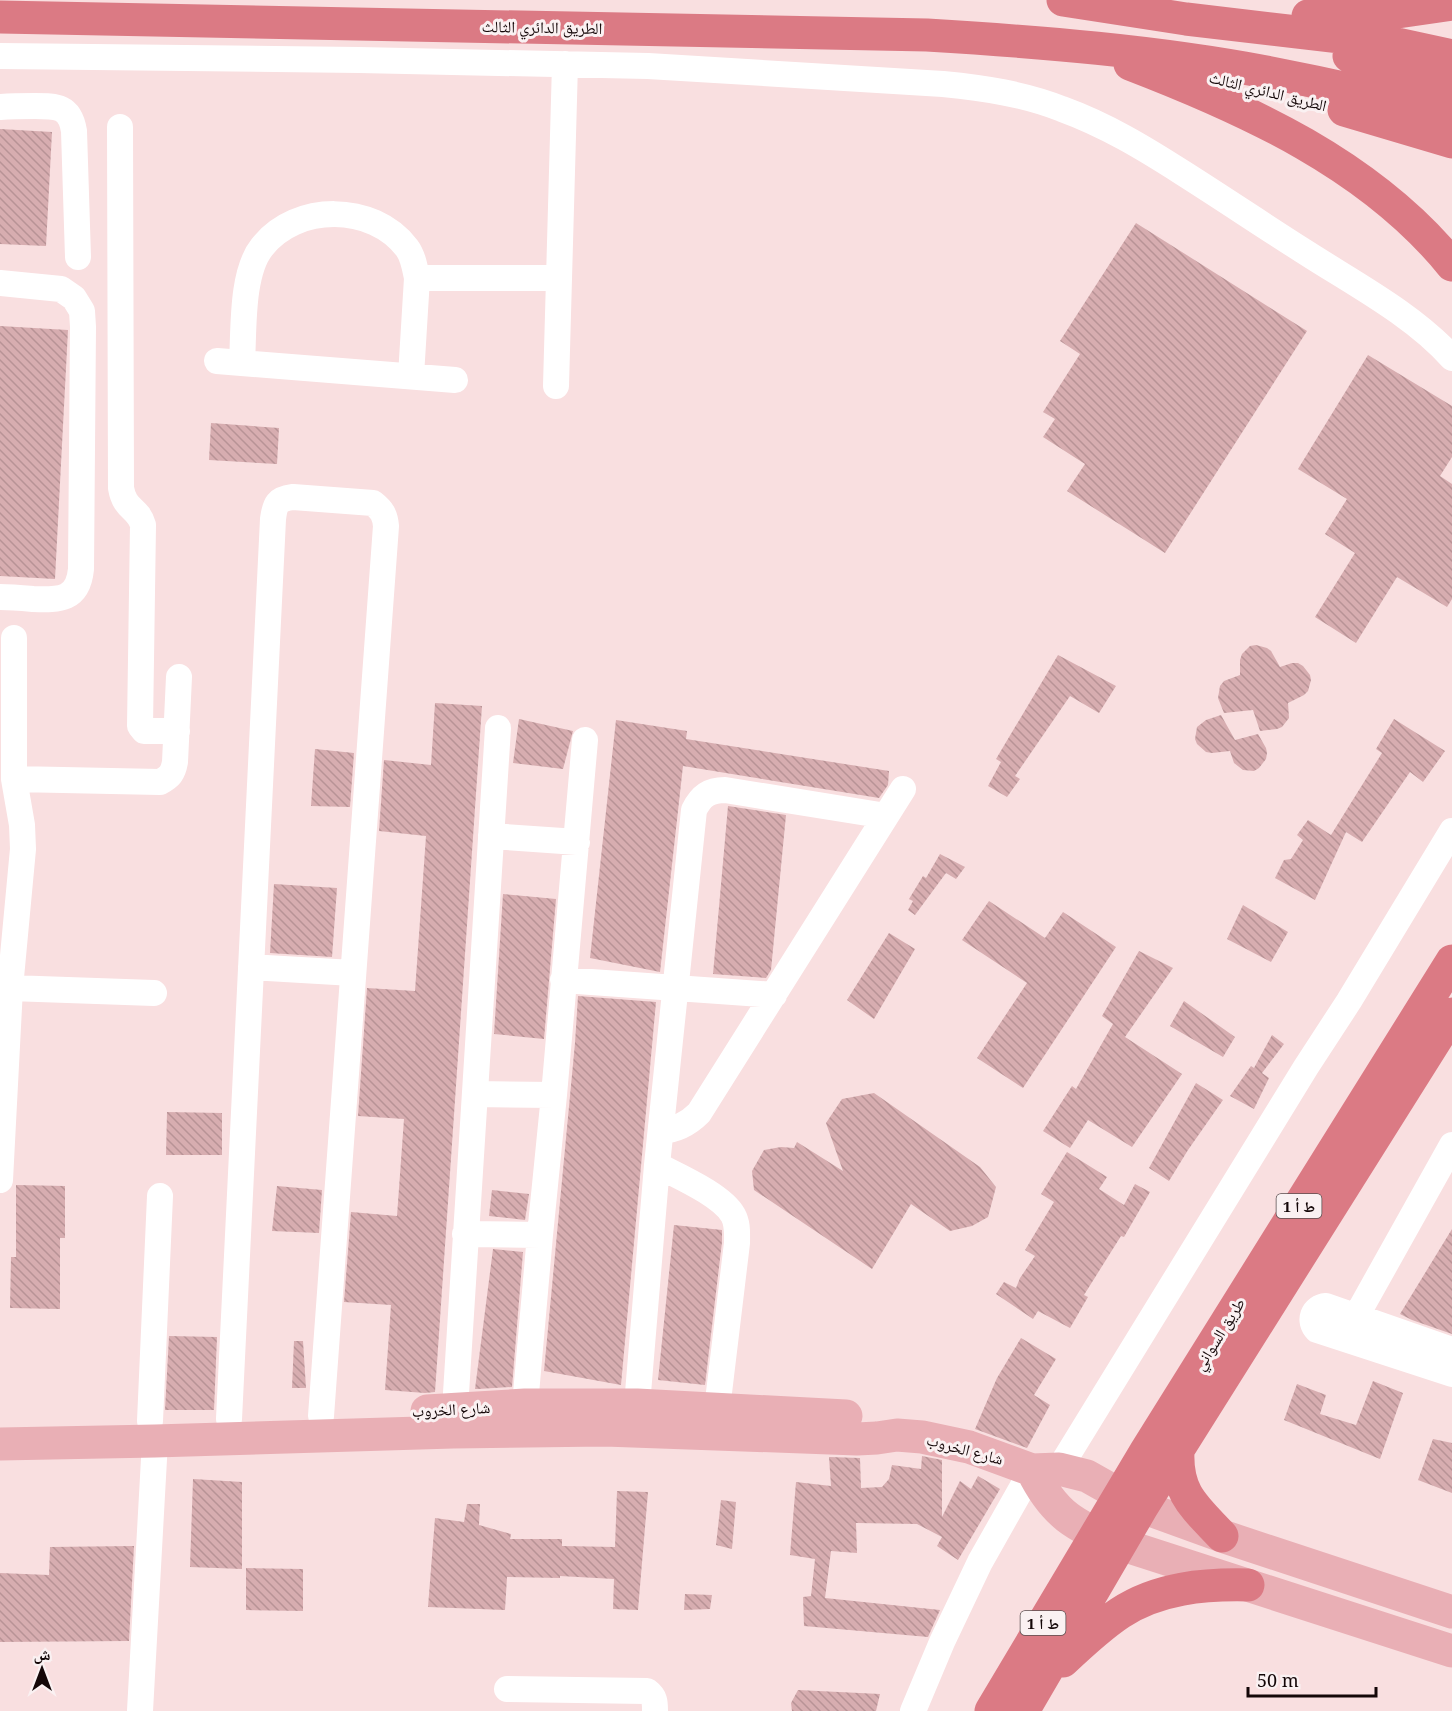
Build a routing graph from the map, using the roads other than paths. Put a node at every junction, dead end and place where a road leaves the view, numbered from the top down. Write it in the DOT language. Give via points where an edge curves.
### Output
graph roads {
  1 [pos="1063,0"];
  2 [pos="1452,4"];
  3 [pos="0,16"];
  4 [pos="1186,19"];
  5 [pos="1083,46"];
  6 [pos="1452,56"];
  7 [pos="0,57"];
  8 [pos="565,64"];
  9 [pos="1452,81"];
  10 [pos="0,106"];
  11 [pos="1452,114"];
  12 [pos="120,127"];
  13 [pos="1452,142"];
  14 [pos="78,257"];
  15 [pos="1452,265"];
  16 [pos="417,278"];
  17 [pos="559,278"];
  18 [pos="0,283"];
  19 [pos="1452,358"];
  20 [pos="411,376"];
  21 [pos="455,380"];
  22 [pos="556,386"];
  23 [pos="0,597"];
  24 [pos="14,638"];
  25 [pos="179,677"];
  26 [pos="498,728"];
  27 [pos="177,731"];
  28 [pos="585,740"];
  29 [pos="15,779"];
  30 [pos="903,789"];
  31 [pos="886,816"];
  32 [pos="1452,831"];
  33 [pos="491,836"];
  34 [pos="577,842"];
  35 [pos="1452,961"];
  36 [pos="251,967"];
  37 [pos="353,973"];
  38 [pos="563,980"];
  39 [pos="10,988"];
  40 [pos="676,988"];
  41 [pos="154,993"];
  42 [pos="774,995"];
  43 [pos="1452,1014"];
  44 [pos="475,1094"];
  45 [pos="554,1095"];
  46 [pos="661,1131"];
  47 [pos="1452,1145"];
  48 [pos="657,1165"];
  49 [pos="0,1180"];
  50 [pos="160,1196"];
  51 [pos="465,1234"];
  52 [pos="540,1235"];
  53 [pos="1357,1315"];
  54 [pos="1452,1350"];
  55 [pos="1452,1374"];
  56 [pos="525,1406"];
  57 [pos="455,1409"];
  58 [pos="717,1409"];
  59 [pos="616,1413"];
  60 [pos="321,1416"];
  61 [pos="229,1419"];
  62 [pos="0,1423"];
  63 [pos="153,1431"];
  64 [pos="897,1435"];
  65 [pos="0,1444"];
  66 [pos="1178,1451"];
  67 [pos="1045,1470"];
  68 [pos="1130,1501"];
  69 [pos="1222,1536"];
  70 [pos="1108,1539"];
  71 [pos="1248,1585"];
  72 [pos="1452,1612"];
  73 [pos="1452,1651"];
  74 [pos="507,1689"];
  75 [pos="1029,1699"];
  76 [pos="140,1711"];
  77 [pos="655,1711"];
  78 [pos="913,1711"];
  79 [pos="991,1711"];
  1 -- 4 [label="highway"];
  2 -- 4 [label="highway" via="1377,15"];
  3 -- 5 [label="highway, الطريق الدائري الثالث" via="927,35"];
  4 -- 6 [label="highway" via="1392,43"];
  4 -- 9 [label="highway"];
  5 -- 11 [label="highway, الطريق الدائري الثالث" via="1266,72"];
  5 -- 13 [label="highway, الطريق الدائري الثالث" via="1361,114"];
  5 -- 15 [label="highway" via="1260,119 1347,170 1400,211"];
  7 -- 8 [label="street"];
  8 -- 17 [label="street"];
  8 -- 19 [label="street" via="943,84 1008,93 1062,108 1133,142 1213,192 1425,331"];
  10 -- 14 [label="street" via="52,106 66,111 70,117 74,131"];
  12 -- 27 [label="street" via="121,480 125,502 138,514 142,525 140,726 144,731"];
  16 -- 17 [label="street"];
  16 -- 20 [label="street"];
  16 -- 20 [label="street" via="408,249 375,223 334,213 294,223 270,238 251,266 229,362"];
  17 -- 22 [label="street"];
  18 -- 23 [label="street" via="62,289 82,311 83,338 80,581 73,592 62,598"];
  20 -- 21 [label="street"];
  24 -- 29 [label="street"];
  25 -- 27 [label="street"];
  26 -- 33 [label="street"];
  27 -- 29 [label="street" via="174,771 160,782"];
  28 -- 34 [label="street"];
  29 -- 39 [label="street" via="23,849"];
  30 -- 31 [label="street"];
  31 -- 40 [label="street" via="725,790 706,794 694,810"];
  31 -- 42 [label="street"];
  32 -- 67 [label="street" via="1349,1001"];
  33 -- 34 [label="street"];
  33 -- 44 [label="street"];
  34 -- 38 [label="street"];
  35 -- 68 [label="highway, طريق السواني / ط أ 1"];
  36 -- 37 [label="street"];
  36 -- 37 [label="street" via="273,519 278,502 293,497 373,503 385,517"];
  36 -- 61 [label="street"];
  37 -- 60 [label="street"];
  38 -- 40 [label="street"];
  38 -- 45 [label="street"];
  39 -- 41 [label="street"];
  39 -- 49 [label="street"];
  40 -- 42 [label="street"];
  40 -- 46 [label="street"];
  42 -- 46 [label="street" via="699,1113 682,1126"];
  43 -- 66 [label="highway, طريق السواني / ط أ 1"];
  44 -- 45 [label="street"];
  44 -- 51 [label="street"];
  45 -- 52 [label="street"];
  46 -- 48 [label="street"];
  47 -- 53 [label="street"];
  48 -- 58 [label="street" via="727,1206 738,1230"];
  48 -- 59 [label="street"];
  50 -- 63 [label="street"];
  51 -- 52 [label="street"];
  51 -- 57 [label="street"];
  52 -- 56 [label="street"];
  53 -- 54 [label="street"];
  53 -- 55 [label="street" via="1322,1306 1315,1310 1312,1323 1317,1330"];
  56 -- 57 [label="main road, شارع الخروب"];
  56 -- 59 [label="main road, شارع الخروب"];
  57 -- 60 [label="main road, شارع الخروب"];
  58 -- 59 [label="main road, شارع الخروب"];
  58 -- 64 [label="main road, شارع الخروب" via="861,1417 881,1423"];
  59 -- 63 [label="main road, شارع الخروب" via="441,1432"];
  59 -- 64 [label="main road, شارع الخروب" via="857,1439"];
  60 -- 61 [label="main road, شارع الخروب"];
  61 -- 63 [label="main road, شارع الخروب"];
  62 -- 63 [label="main road, شارع الخروب"];
  63 -- 65 [label="main road, شارع الخروب"];
  63 -- 76 [label="street"];
  64 -- 67 [label="main road, شارع الخروب" via="969,1447"];
  66 -- 68 [label="highway, طريق السواني / ط أ 1"];
  66 -- 69 [label="highway" via="1177,1467 1187,1497"];
  67 -- 68 [label="main road, شارع الخروب" via="1087,1476"];
  67 -- 70 [label="main road" via="1041,1488 1059,1510 1071,1521"];
  67 -- 78 [label="street" via="980,1562"];
  68 -- 69 [label="main road, شارع الخروب"];
  68 -- 70 [label="highway, طريق السواني / ط أ 1"];
  69 -- 72 [label="main road, شارع الخروب"];
  70 -- 71 [label="main road"];
  70 -- 75 [label="highway, طريق السواني / ط أ 1"];
  70 -- 79 [label="highway, طريق السواني / ط أ 1"];
  71 -- 73 [label="main road"];
  71 -- 75 [label="highway" via="1186,1587 1121,1612 1093,1633"];
  74 -- 77 [label="street" via="647,1691 655,1700"];
}
